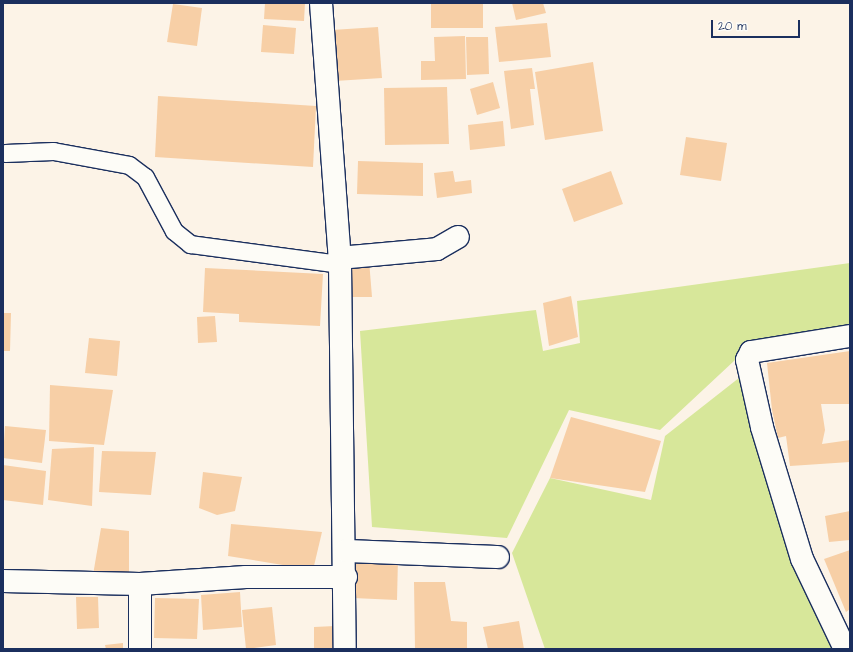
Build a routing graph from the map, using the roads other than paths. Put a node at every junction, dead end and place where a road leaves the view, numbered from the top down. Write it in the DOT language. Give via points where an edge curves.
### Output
graph roads {
  1 [pos="321,3"];
  2 [pos="5,153"];
  3 [pos="458,237"];
  4 [pos="339,261"];
  5 [pos="850,336"];
  6 [pos="346,551"];
  7 [pos="498,557"];
  8 [pos="346,577"];
  9 [pos="3,581"];
  10 [pos="140,584"];
  11 [pos="140,649"];
  12 [pos="345,649"];
  13 [pos="845,649"];
  1 -- 4 [label="street"];
  2 -- 4 [label="lane" via="53,151 137,169 145,177 174,231 190,244"];
  3 -- 4 [label="street" via="437,249"];
  4 -- 6 [label="street"];
  5 -- 13 [label="street" via="751,352 746,360 762,427 802,559"];
  6 -- 7 [label="street"];
  6 -- 8 [label="street"];
  8 -- 10 [label="street" via="246,578"];
  8 -- 12 [label="street"];
  9 -- 10 [label="street"];
  10 -- 11 [label="street"];
}
